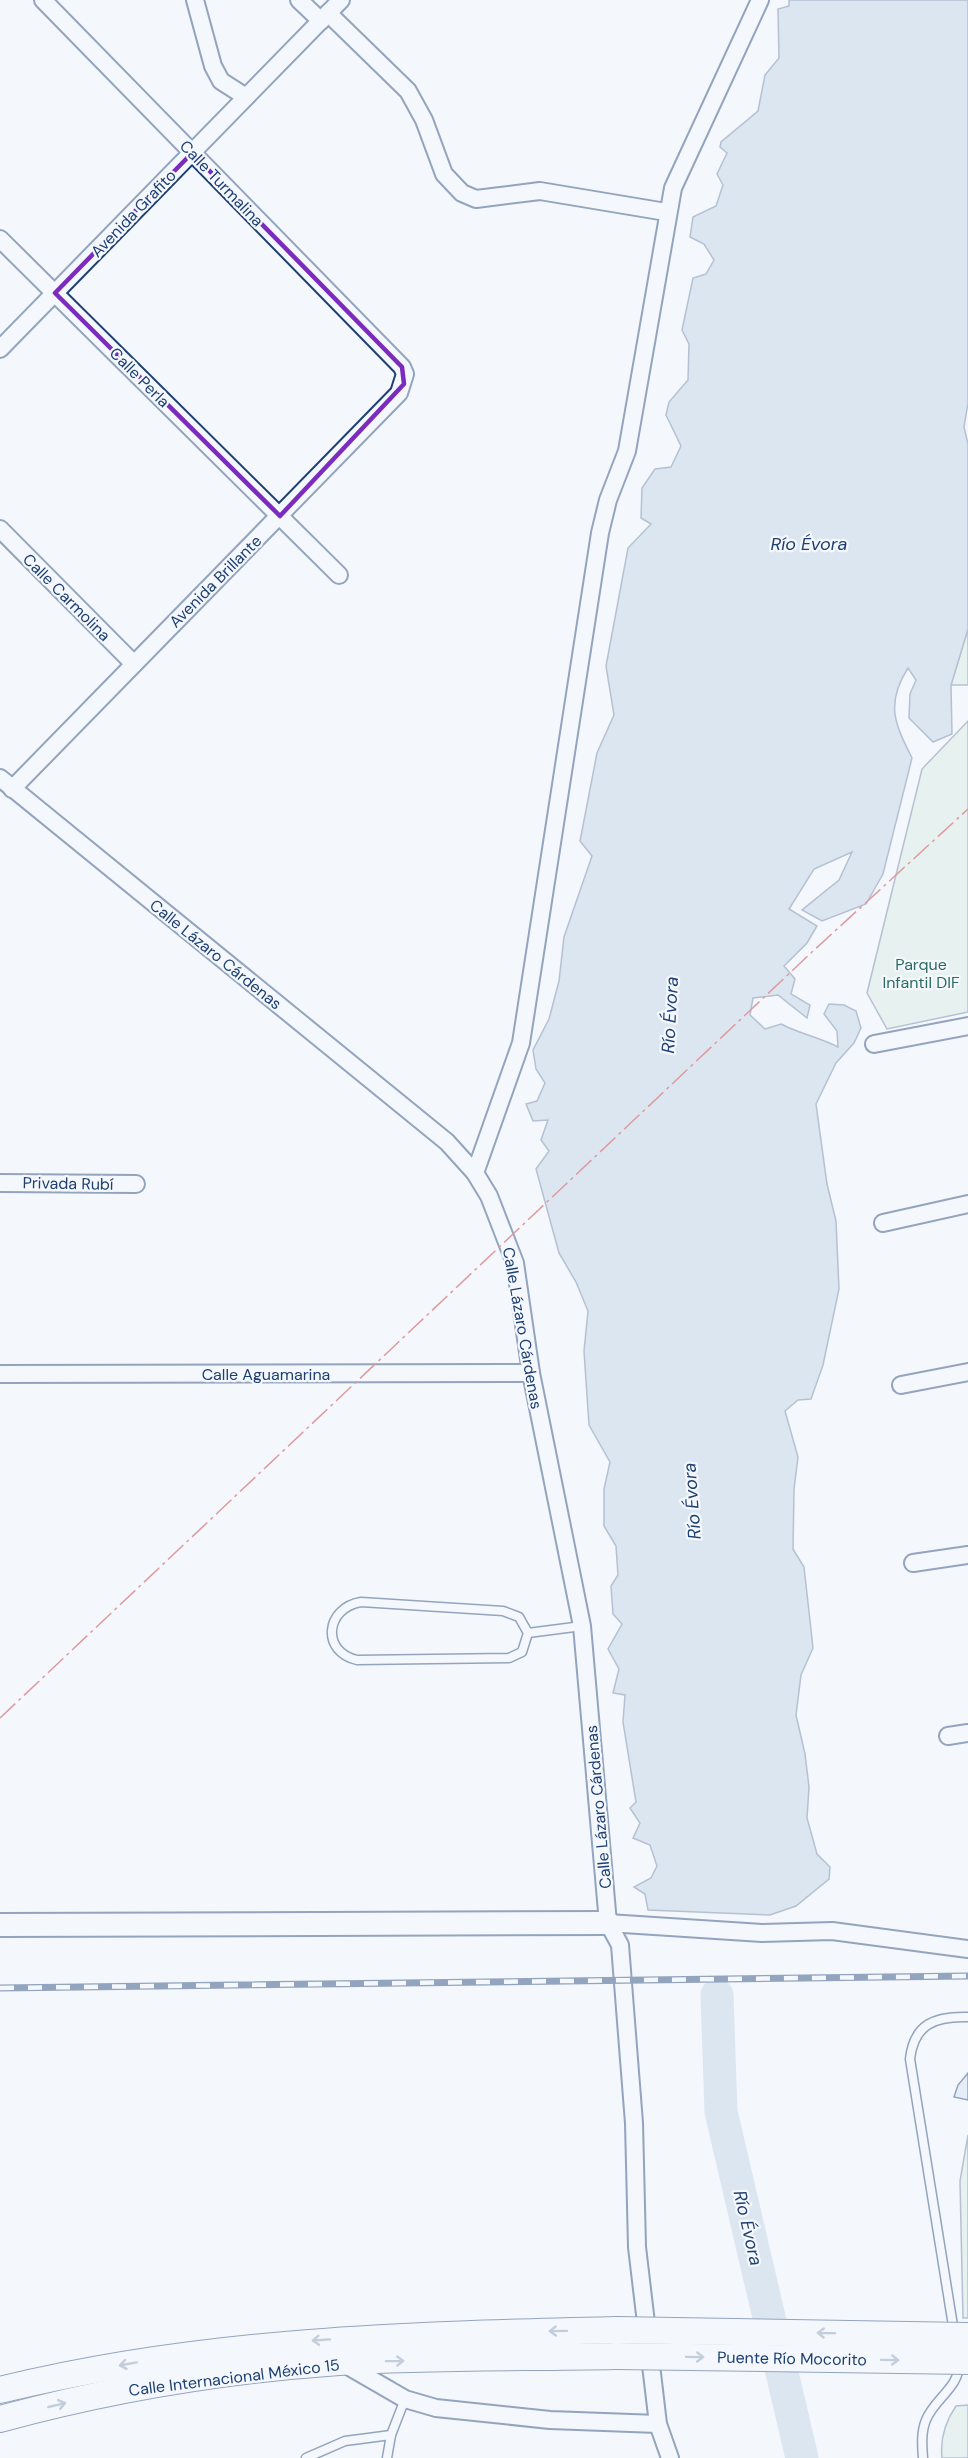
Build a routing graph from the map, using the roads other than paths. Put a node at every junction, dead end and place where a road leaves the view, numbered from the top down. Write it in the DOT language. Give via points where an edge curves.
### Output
graph roads {
  1 [pos="43,0"];
  2 [pos="195,0"];
  3 [pos="299,0"];
  4 [pos="341,0"];
  5 [pos="759,0"];
  6 [pos="324,17"];
  7 [pos="246,97"];
  8 [pos="192,153"];
  9 [pos="666,212"];
  10 [pos="0,239"];
  11 [pos="55,293"];
  12 [pos="0,349"];
  13 [pos="402,367"];
  14 [pos="280,516"];
  15 [pos="0,529"];
  16 [pos="339,575"];
  17 [pos="134,664"];
  18 [pos="6,784"];
  19 [pos="968,1026"];
  20 [pos="874,1044"];
  21 [pos="476,1173"];
  22 [pos="0,1183"];
  23 [pos="136,1184"];
  24 [pos="968,1204"];
  25 [pos="883,1222"];
  26 [pos="968,1372"];
  27 [pos="531,1373"];
  28 [pos="0,1374"];
  29 [pos="901,1385"];
  30 [pos="968,1555"];
  31 [pos="913,1563"];
  32 [pos="582,1626"];
  33 [pos="528,1633"];
  34 [pos="968,1733"];
  35 [pos="948,1736"];
  36 [pos="608,1923"];
  37 [pos="0,1925"];
  38 [pos="968,1949"];
  39 [pos="968,2017"];
  40 [pos="616,2330"];
  41 [pos="963,2349"];
  42 [pos="616,2356"];
  43 [pos="340,2362"];
  44 [pos="0,2390"];
  45 [pos="405,2399"];
  46 [pos="0,2419"];
  47 [pos="658,2424"];
  48 [pos="391,2434"];
  49 [pos="306,2458"];
  50 [pos="387,2458"];
  51 [pos="670,2458"];
  52 [pos="923,2458"];
  1 -- 8 [label="street, Calle Turmalina"];
  2 -- 7 [label="street" via="213,66 221,81"];
  3 -- 6 [label="street"];
  4 -- 6 [label="street, Avenida Grafito"];
  5 -- 9 [label="street" via="682,167"];
  6 -- 7 [label="street, Avenida Grafito"];
  6 -- 9 [label="street" via="408,91 424,120 444,174 462,193 476,199 540,191"];
  7 -- 8 [label="street, Avenida Grafito"];
  8 -- 11 [label="street, Avenida Grafito"];
  8 -- 13 [label="street, Calle Turmalina"];
  9 -- 21 [label="street" via="627,450 600,533 521,1043"];
  10 -- 11 [label="street, Calle Perla"];
  11 -- 12 [label="street, Avenida Grafito"];
  11 -- 14 [label="street, Calle Perla"];
  13 -- 14 [label="street, Avenida Brillante" via="404,384 399,393"];
  14 -- 16 [label="street, Calle Perla"];
  14 -- 17 [label="street, Avenida Brillante"];
  15 -- 17 [label="street, Calle Carmolina"];
  17 -- 18 [label="street, Avenida Brillante"];
  18 -- 21 [label="street, Calle Lázaro Cárdenas" via="447,1142"];
  19 -- 20 [label="street"];
  21 -- 27 [label="street, Calle Lázaro Cárdenas" via="499,1218 515,1263"];
  22 -- 23 [label="street, Privada Rubí"];
  24 -- 25 [label="street"];
  26 -- 29 [label="street"];
  27 -- 28 [label="street, Calle Aguamarina"];
  27 -- 32 [label="street, Calle Lázaro Cárdenas"];
  30 -- 31 [label="street"];
  32 -- 33 [label="lane"];
  32 -- 36 [label="street, Calle Lázaro Cárdenas"];
  33 -- 33 [label="lane" via="519,1617 503,1611 361,1602 340,1611 331,1629 341,1652 357,1660 509,1658 522,1653"];
  34 -- 35 [label="street"];
  36 -- 37 [label="street"];
  36 -- 38 [label="street" via="762,1933 832,1931"];
  36 -- 47 [label="street, Calle Lázaro Cárdenas" via="620,1945 634,2123 637,2247"];
  39 -- 41 [label="lane" via="924,2026 915,2036 910,2059"];
  41 -- 40 [label="main road, Puente Río Mocorito, one-way, bridge"];
  40 -- 44 [label="main road, Calle Internacional México 15, one-way" via="298,2342 136,2363"];
  42 -- 41 [label="main road, Puente Río Mocorito, one-way, bridge"];
  41 -- 52 [label="lane" via="958,2374 926,2420"];
  43 -- 42 [label="main road, Calle Internacional México 15, one-way"];
  43 -- 45 [label="street"];
  46 -- 43 [label="main road, Calle Internacional México 15, one-way" via="170,2382"];
  45 -- 47 [label="street" via="477,2414"];
  45 -- 48 [label="lane"];
  47 -- 51 [label="street, Calle Lázaro Cárdenas"];
  48 -- 49 [label="lane" via="345,2441"];
  48 -- 50 [label="lane"];
}
